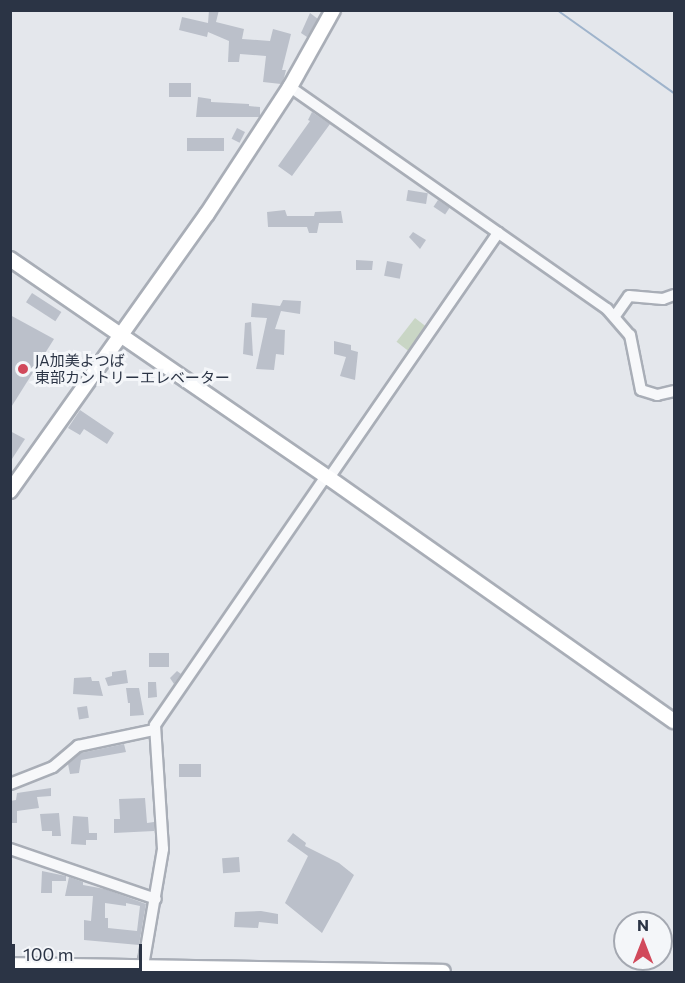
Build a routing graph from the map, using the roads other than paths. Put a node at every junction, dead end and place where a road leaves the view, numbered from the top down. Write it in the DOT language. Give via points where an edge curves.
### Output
graph roads {
  1 [pos="333,10"];
  2 [pos="291,87"];
  3 [pos="498,233"];
  4 [pos="10,259"];
  5 [pos="675,295"];
  6 [pos="615,316"];
  7 [pos="121,336"];
  8 [pos="675,391"];
  9 [pos="323,481"];
  10 [pos="10,491"];
  11 [pos="675,721"];
  12 [pos="154,730"];
  13 [pos="10,784"];
  14 [pos="10,849"];
  15 [pos="156,900"];
  16 [pos="10,965"];
  17 [pos="143,970"];
  18 [pos="443,972"];
  1 -- 2 [label="street"];
  2 -- 3 [label="street"];
  2 -- 7 [label="street"];
  3 -- 6 [label="street"];
  3 -- 9 [label="street"];
  4 -- 7 [label="street"];
  5 -- 6 [label="street" via="663,299 629,296"];
  6 -- 8 [label="street" via="630,334 641,390 657,394"];
  7 -- 9 [label="street"];
  7 -- 10 [label="street"];
  9 -- 11 [label="street"];
  9 -- 12 [label="street" via="217,631"];
  12 -- 13 [label="street" via="78,746 53,767"];
  12 -- 15 [label="street" via="163,849"];
  14 -- 15 [label="street"];
  15 -- 17 [label="street"];
  16 -- 17 [label="street"];
  17 -- 18 [label="street"];
}
